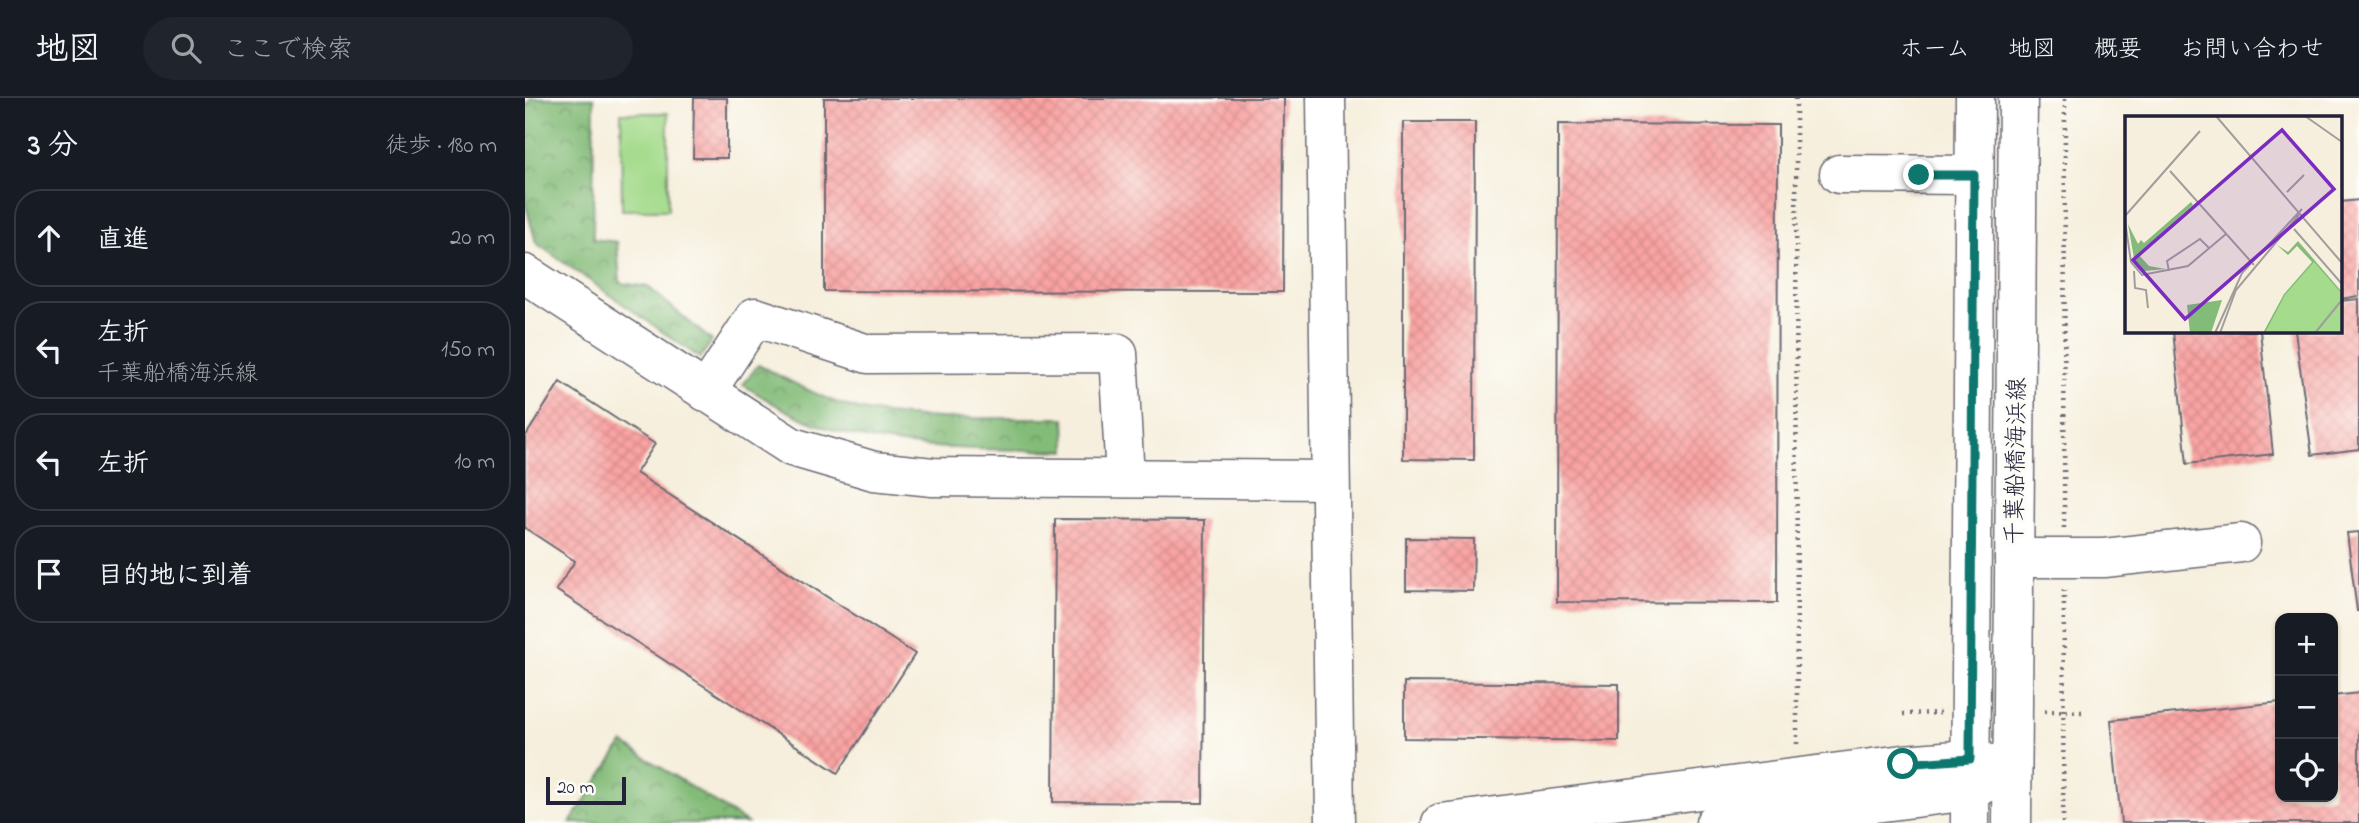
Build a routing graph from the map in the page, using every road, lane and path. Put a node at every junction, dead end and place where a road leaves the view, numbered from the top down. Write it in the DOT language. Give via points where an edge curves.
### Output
graph roads {
  1 [pos="1326,98"];
  2 [pos="1796,98"];
  3 [pos="1975,98"];
  4 [pos="2018,98"];
  5 [pos="2065,98"];
  6 [pos="1839,174"];
  7 [pos="1974,175"];
  8 [pos="525,274"];
  9 [pos="706,392"];
  10 [pos="1125,478"];
  11 [pos="1330,480"];
  12 [pos="2064,528"];
  13 [pos="2241,543"];
  14 [pos="2014,558"];
  15 [pos="2064,583"];
  16 [pos="2038,711"];
  17 [pos="2063,712"];
  18 [pos="2083,712"];
  19 [pos="1941,713"];
  20 [pos="1903,714"];
  21 [pos="1797,750"];
  22 [pos="2012,770"];
  23 [pos="1970,791"];
  24 [pos="1335,823"];
  25 [pos="1441,823"];
  26 [pos="1715,823"];
  27 [pos="2012,823"];
  28 [pos="2063,823"];
  1 -- 11 [label="street"];
  2 -- 21 [label="path"];
  3 -- 7 [label="street, 千葉船橋海浜線"];
  4 -- 14 [label="street, 千葉船橋海浜線"];
  5 -- 12 [label="path"];
  6 -- 7 [label="street"];
  7 -- 23 [label="street, 千葉船橋海浜線"];
  8 -- 9 [label="street"];
  9 -- 10 [label="street" via="792,447 874,471 933,477"];
  9 -- 10 [label="street" via="755,317 868,354 1118,354"];
  10 -- 11 [label="street"];
  11 -- 24 [label="street"];
  13 -- 14 [label="street" via="2104,558"];
  14 -- 22 [label="street, 千葉船橋海浜線"];
  15 -- 17 [label="path"];
  16 -- 17 [label="path"];
  17 -- 18 [label="path"];
  17 -- 28 [label="path"];
  19 -- 20 [label="path"];
  22 -- 23 [label="street"];
  22 -- 27 [label="street, 千葉船橋海浜線"];
  23 -- 25 [label="street" via="1903,764"];
  23 -- 26 [label="street"];
}
